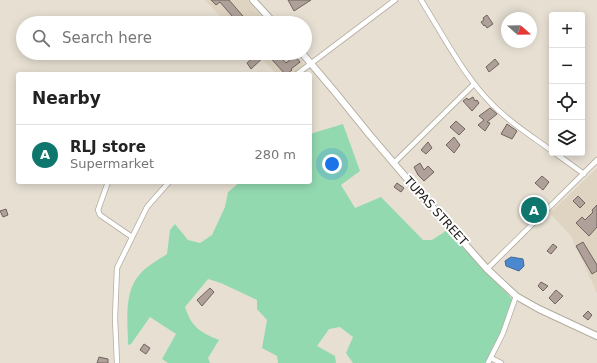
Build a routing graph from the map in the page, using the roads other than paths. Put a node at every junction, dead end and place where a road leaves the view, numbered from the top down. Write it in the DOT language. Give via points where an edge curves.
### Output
graph roads {
  1 [pos="253,0"];
  2 [pos="395,0"];
  3 [pos="421,0"];
  4 [pos="268,16"];
  5 [pos="308,60"];
  6 [pos="312,64"];
  7 [pos="300,72"];
  8 [pos="474,84"];
  9 [pos="549,149"];
  10 [pos="559,156"];
  11 [pos="597,160"];
  12 [pos="394,163"];
  13 [pos="584,174"];
  14 [pos="107,184"];
  15 [pos="167,184"];
  16 [pos="132,237"];
  17 [pos="487,269"];
  18 [pos="516,296"];
  19 [pos="597,336"];
  20 [pos="491,358"];
  21 [pos="117,363"];
  22 [pos="488,363"];
  23 [pos="501,363"];
  1 -- 4 [label="street"];
  2 -- 6 [label="street"];
  3 -- 8 [label="street"];
  5 -- 6 [label="street, TUPAS STREET"];
  6 -- 7 [label="street"];
  6 -- 12 [label="street, TUPAS STREET"];
  8 -- 9 [label="street" via="520,129"];
  8 -- 12 [label="street"];
  10 -- 13 [label="street"];
  11 -- 13 [label="street"];
  12 -- 17 [label="street, TUPAS STREET"];
  13 -- 17 [label="street"];
  14 -- 16 [label="street" via="98,210 100,215"];
  15 -- 16 [label="street" via="147,207"];
  16 -- 21 [label="street" via="117,268"];
  17 -- 18 [label="street, TUPAS STREET"];
  18 -- 19 [label="street, TUPAS STREET"];
  18 -- 20 [label="street"];
  20 -- 22 [label="street"];
  20 -- 23 [label="street"];
}
